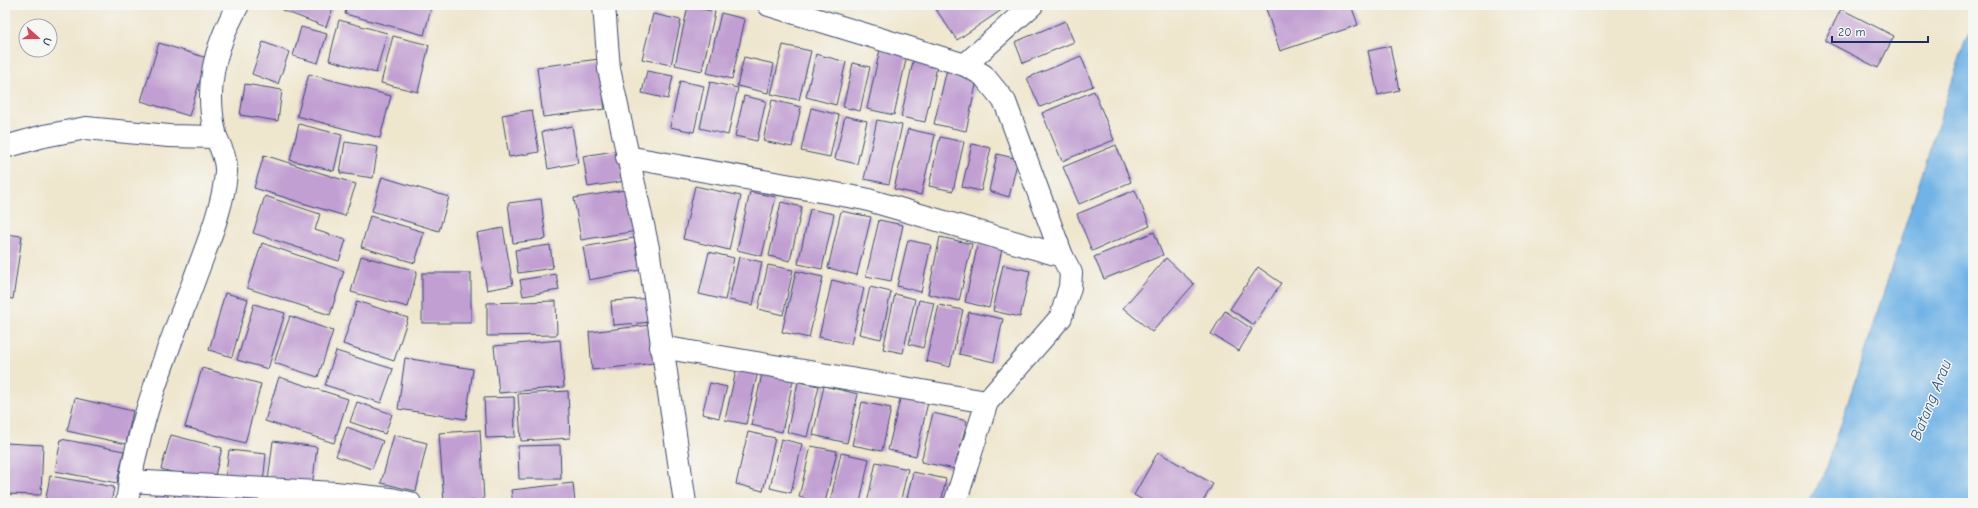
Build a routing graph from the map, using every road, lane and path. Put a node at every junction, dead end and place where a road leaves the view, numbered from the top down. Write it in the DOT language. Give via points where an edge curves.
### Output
graph roads {
  1 [pos="238,5"];
  2 [pos="604,5"];
  3 [pos="769,5"];
  4 [pos="1032,5"];
  5 [pos="809,11"];
  6 [pos="965,65"];
  7 [pos="216,138"];
  8 [pos="5,147"];
  9 [pos="627,158"];
  10 [pos="1062,256"];
  11 [pos="661,347"];
  12 [pos="987,402"];
  13 [pos="130,481"];
  14 [pos="127,503"];
  15 [pos="410,503"];
  16 [pos="685,503"];
  17 [pos="955,503"];
  1 -- 7 [label="street" via="218,48 212,74 210,114"];
  2 -- 9 [label="street" via="609,69"];
  3 -- 5 [label="street"];
  4 -- 6 [label="street"];
  5 -- 6 [label="street"];
  6 -- 10 [label="street" via="983,75 1005,102"];
  7 -- 8 [label="street" via="86,128"];
  7 -- 13 [label="street" via="224,156 224,187 198,269 146,410"];
  9 -- 10 [label="street" via="865,200"];
  9 -- 11 [label="street" via="648,248"];
  10 -- 12 [label="street" via="1071,273 1070,287 1061,317"];
  11 -- 12 [label="street"];
  11 -- 16 [label="street"];
  12 -- 17 [label="street"];
  13 -- 14 [label="street"];
  13 -- 15 [label="street" via="335,493"];
}
